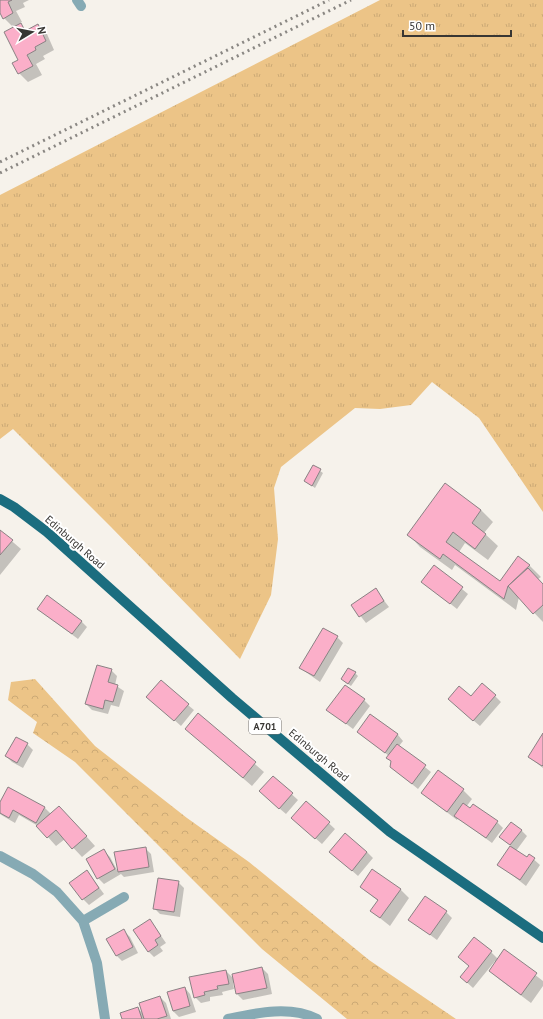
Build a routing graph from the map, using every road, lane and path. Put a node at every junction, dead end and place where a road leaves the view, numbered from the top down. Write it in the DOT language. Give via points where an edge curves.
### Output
graph roads {
  1 [pos="0,499"];
  2 [pos="0,856"];
  3 [pos="124,897"];
  4 [pos="83,921"];
  5 [pos="543,938"];
  6 [pos="106,1019"];
  7 [pos="228,1019"];
  8 [pos="317,1019"];
  1 -- 5 [label="main road, Edinburgh Road / A701" via="47,532 232,698 390,832"];
  2 -- 4 [label="street" via="33,874 58,892"];
  3 -- 4 [label="street"];
  4 -- 6 [label="street" via="97,964"];
  7 -- 8 [label="street" via="261,1012 305,1013"];
}
